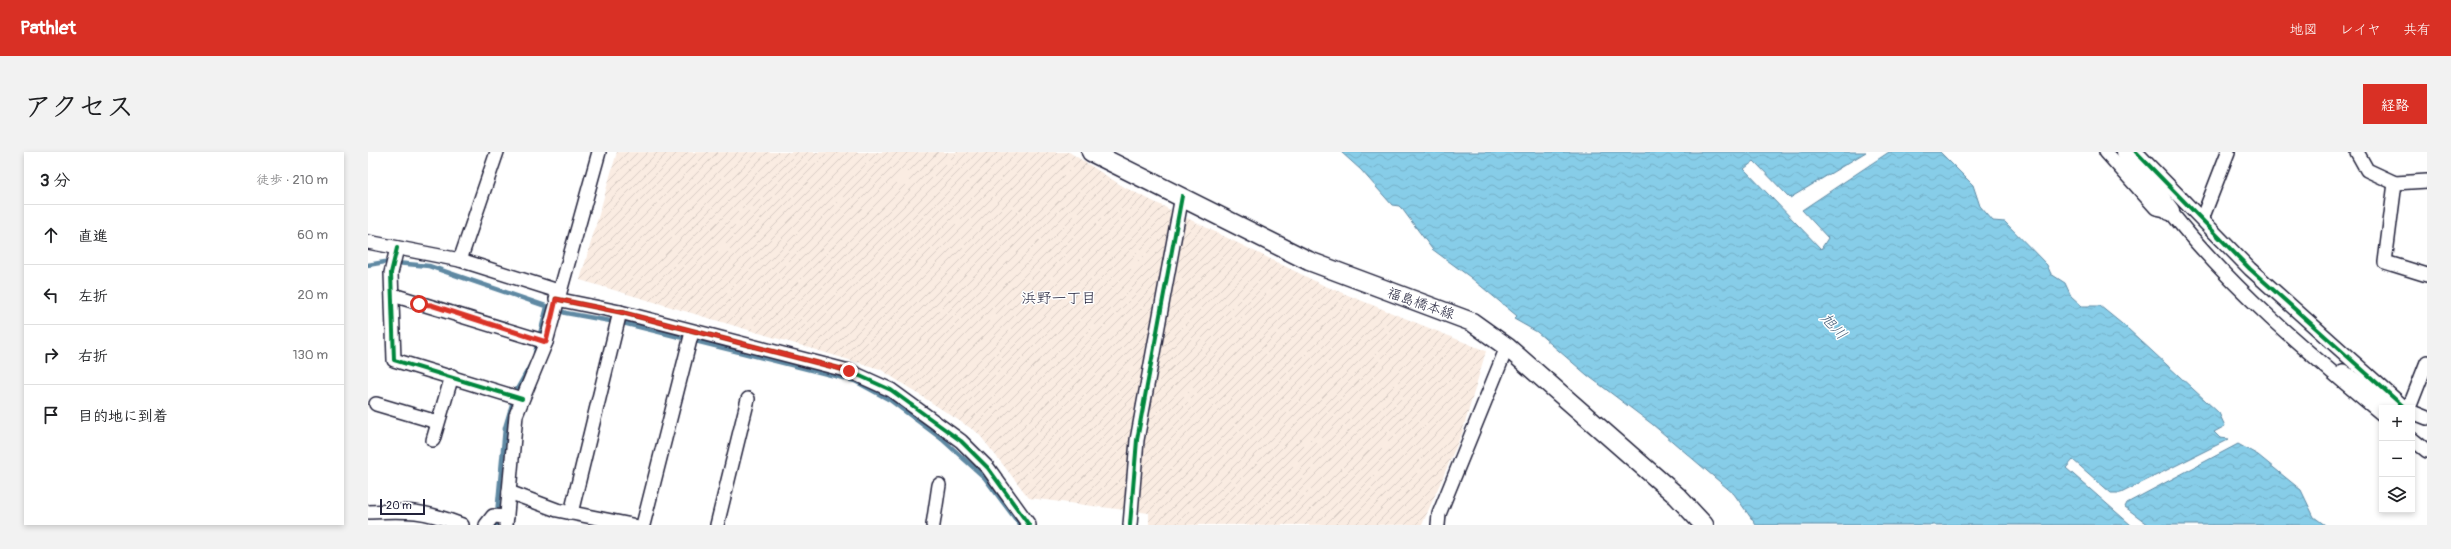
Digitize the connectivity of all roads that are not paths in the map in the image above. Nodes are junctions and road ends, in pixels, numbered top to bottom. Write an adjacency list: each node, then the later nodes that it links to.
1 (497, 152): 16 (street)
2 (599, 152): 19 (street)
3 (1091, 152): 11 (main road, 福島橋本線)
4 (2106, 152): 12 (street)
5 (2126, 152): 12 (main road)
6 (2136, 152): 13 (street)
7 (2228, 152): 13 (street)
8 (2357, 152): 10 (street)
9 (2427, 181): 10 (street)
10 (2394, 183): 17 (street)
11 (1182, 196): 23 (main road, 福島橋本線); 52 (street)
12 (2170, 211): 24 (street)
13 (2202, 219): 31 (street)
14 (368, 242): 15 (street)
15 (395, 257): 16 (street); 18 (street)
16 (460, 260): 19 (street)
17 (2427, 274)
18 (393, 295): 22 (street); 26 (street)
19 (556, 301): 20 (street); 22 (street)
20 (619, 314): 21 (street); 43 (street)
21 (691, 337): 48 (street); 51 (street)
22 (541, 341): 27 (street)
23 (1507, 347): 45 (main road, 福島橋本線); 53 (street)
24 (2308, 352): 30 (street); 33 (street)
25 (2427, 362): 32 (street)
26 (452, 376): 27 (street); 36 (street)
27 (516, 397): 41 (street)
28 (748, 399): 49 (street)
29 (376, 404): 36 (street)
30 (2389, 405)
31 (2402, 405)
32 (2410, 405)
33 (2379, 411)
34 (2415, 413): 35 (street)
35 (2427, 418)
36 (437, 422): 37 (street)
37 (433, 440)
38 (2414, 441): 39 (street)
39 (2427, 451)
40 (939, 485): 50 (street)
41 (509, 492): 43 (street); 44 (street)
42 (368, 512): 46 (street)
43 (570, 513): 47 (street)
44 (498, 520)
45 (1697, 521)
46 (462, 525)
47 (632, 525)
48 (643, 525)
49 (717, 525)
50 (933, 525)
51 (1029, 525)
52 (1130, 525)
53 (1438, 525)

